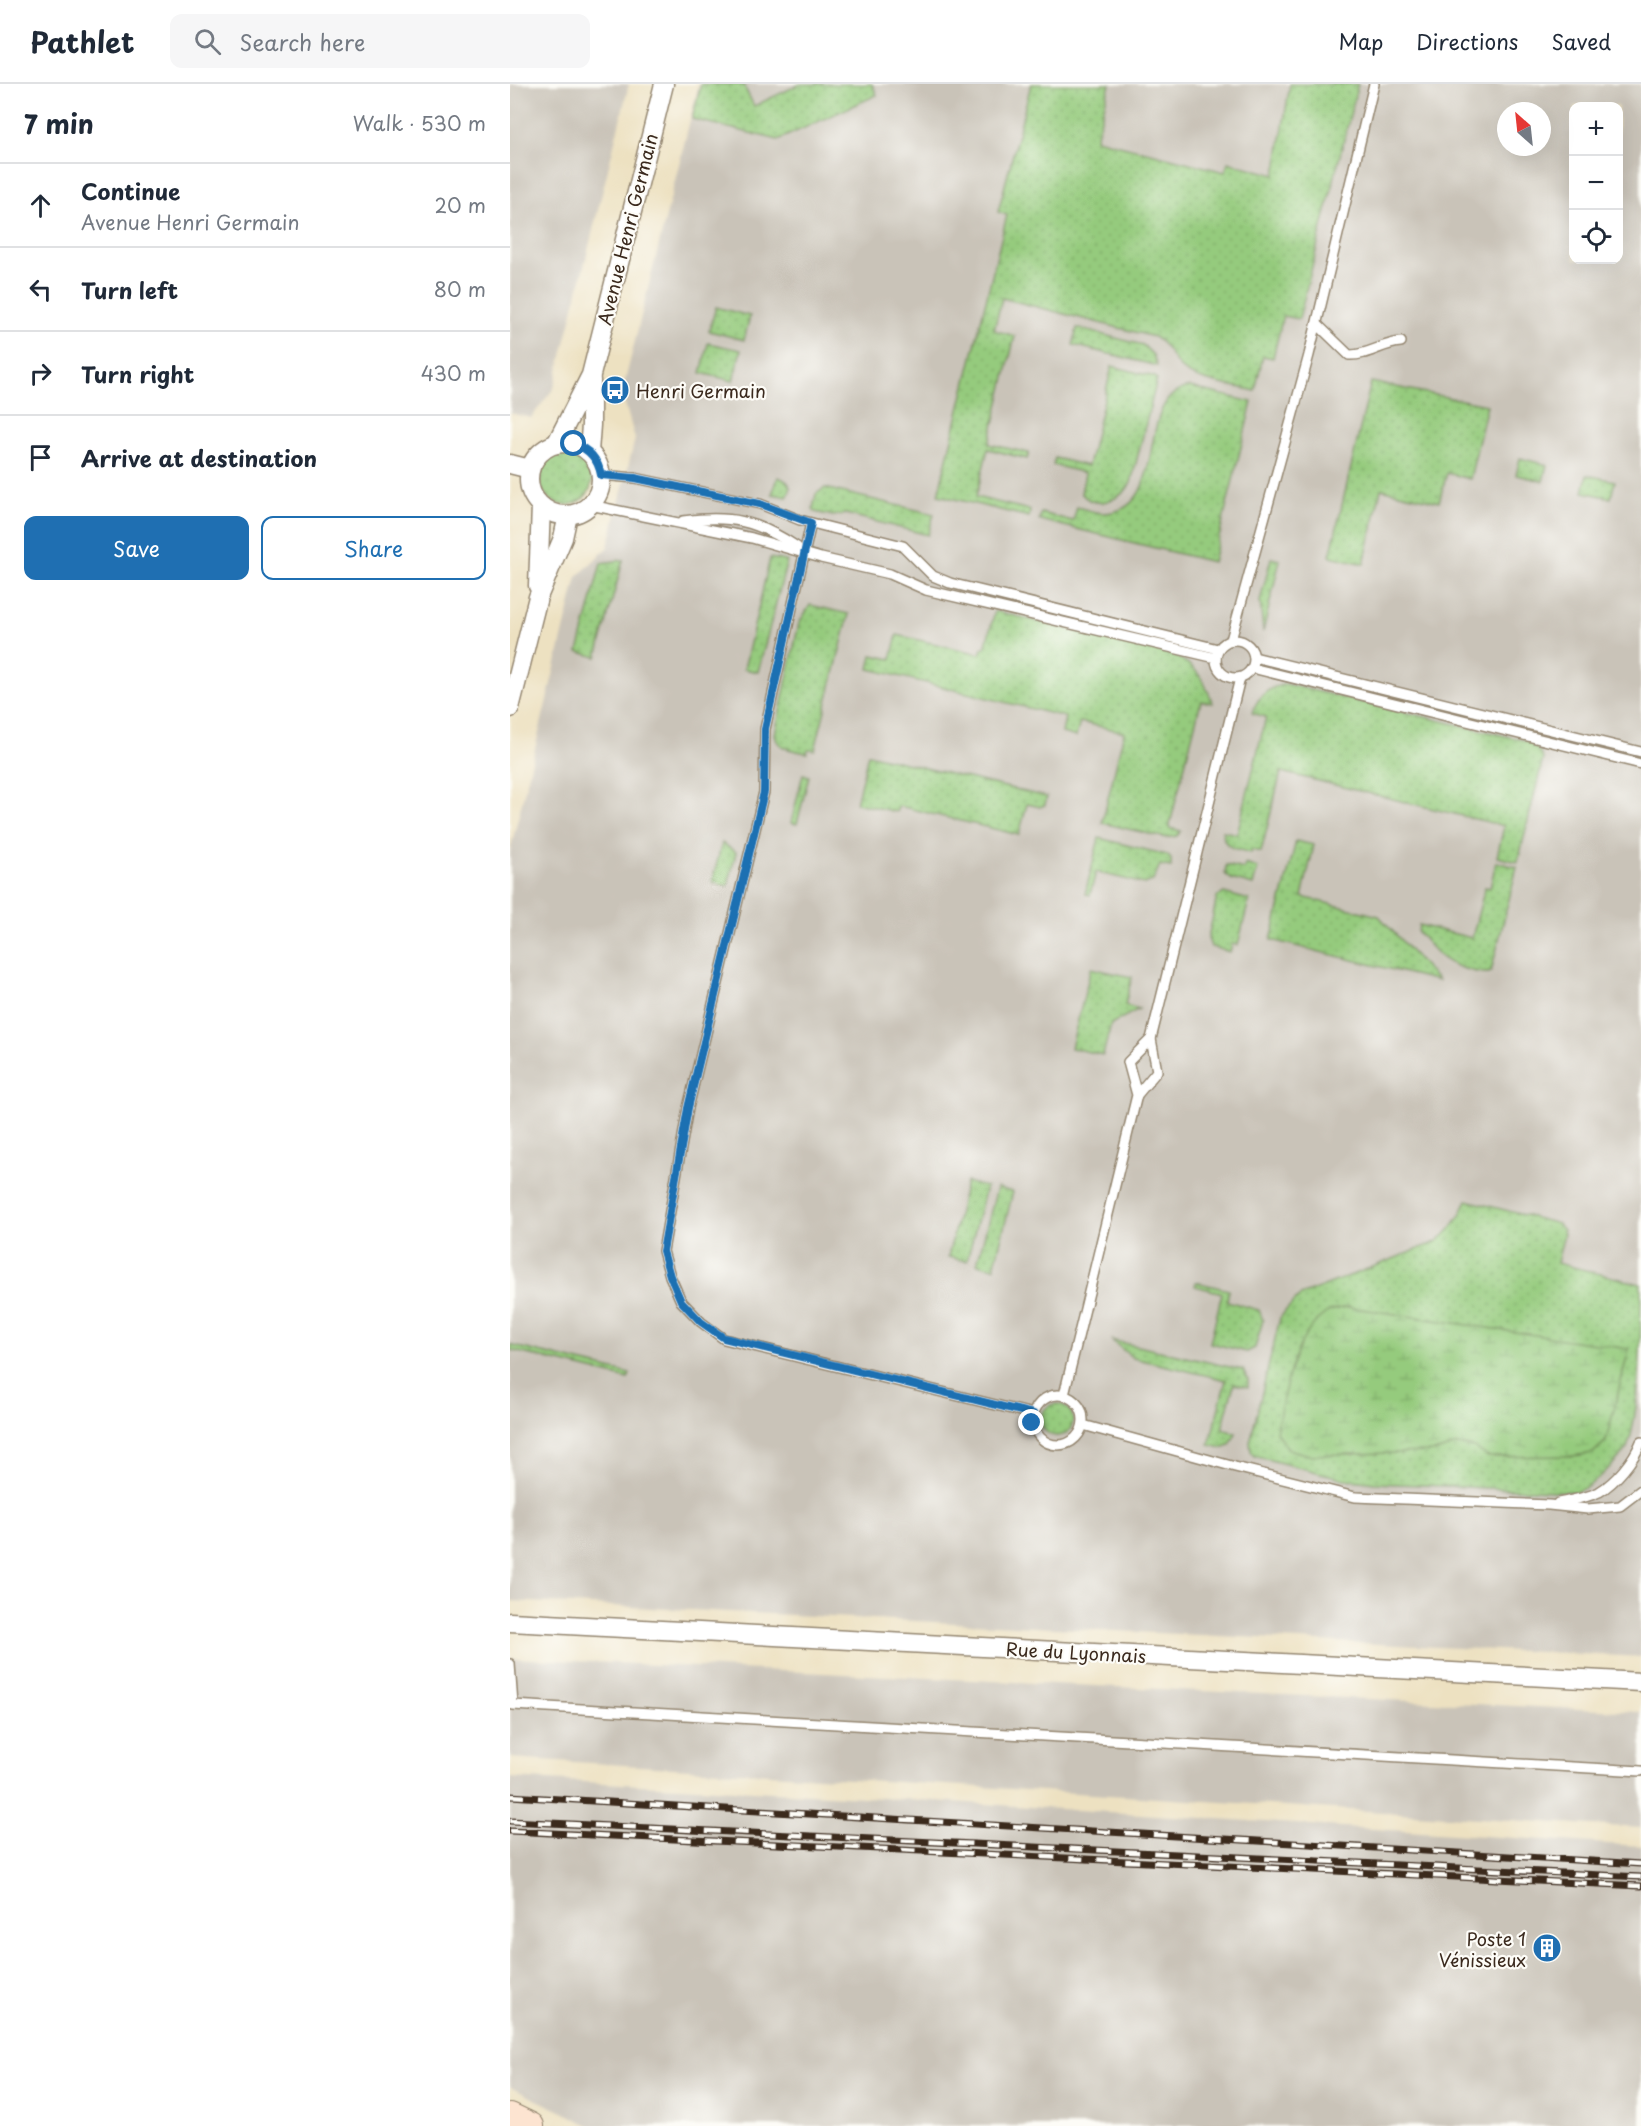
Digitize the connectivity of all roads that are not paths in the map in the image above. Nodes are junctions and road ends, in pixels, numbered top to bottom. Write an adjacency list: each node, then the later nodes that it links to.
1 (664, 84): 5 (street, Avenue Henri Germain)
2 (1374, 84): 3 (lane)
3 (1317, 324): 4 (lane); 18 (lane)
4 (1401, 342)
5 (591, 375): 6 (street, Avenue Henri Germain); 7 (street, Avenue Henri Germain)
6 (556, 444): 7 (street); 9 (street, Avenue Henri Germain)
7 (589, 452): 10 (street)
8 (510, 464): 9 (street)
9 (530, 470): 12 (street)
10 (601, 475): 11 (street); 15 (lane)
11 (590, 505): 13 (street); 14 (lane)
12 (541, 506): 13 (street); 17 (street)
13 (568, 515): 17 (street)
14 (676, 522): 16 (lane); 16 (lane)
15 (811, 523): 16 (lane); 19 (lane)
16 (804, 552): 19 (lane); 29 (lane)
17 (538, 597): 23 (street)
18 (1231, 640): 19 (lane); 20 (lane)
19 (1217, 653): 22 (lane)
20 (1254, 657): 21 (lane); 24 (lane)
21 (1252, 668): 22 (lane); 25 (lane)
22 (1240, 678): 26 (lane)
23 (510, 708)
24 (1641, 752)
25 (1641, 764)
26 (1151, 1039): 27 (lane); 27 (lane)
27 (1137, 1095): 28 (lane)
28 (1064, 1395): 29 (lane); 30 (lane)
29 (1033, 1414): 30 (lane)
30 (1083, 1425): 33 (lane)
31 (1641, 1442): 33 (lane)
32 (1641, 1490): 33 (lane)
33 (1549, 1505)
34 (510, 1622): 36 (street, Rue du Lyonnais)
35 (510, 1664): 37 (lane)
36 (1641, 1682)
37 (1641, 1771)
38 (510, 2116): 39 (street)
39 (531, 2126)

